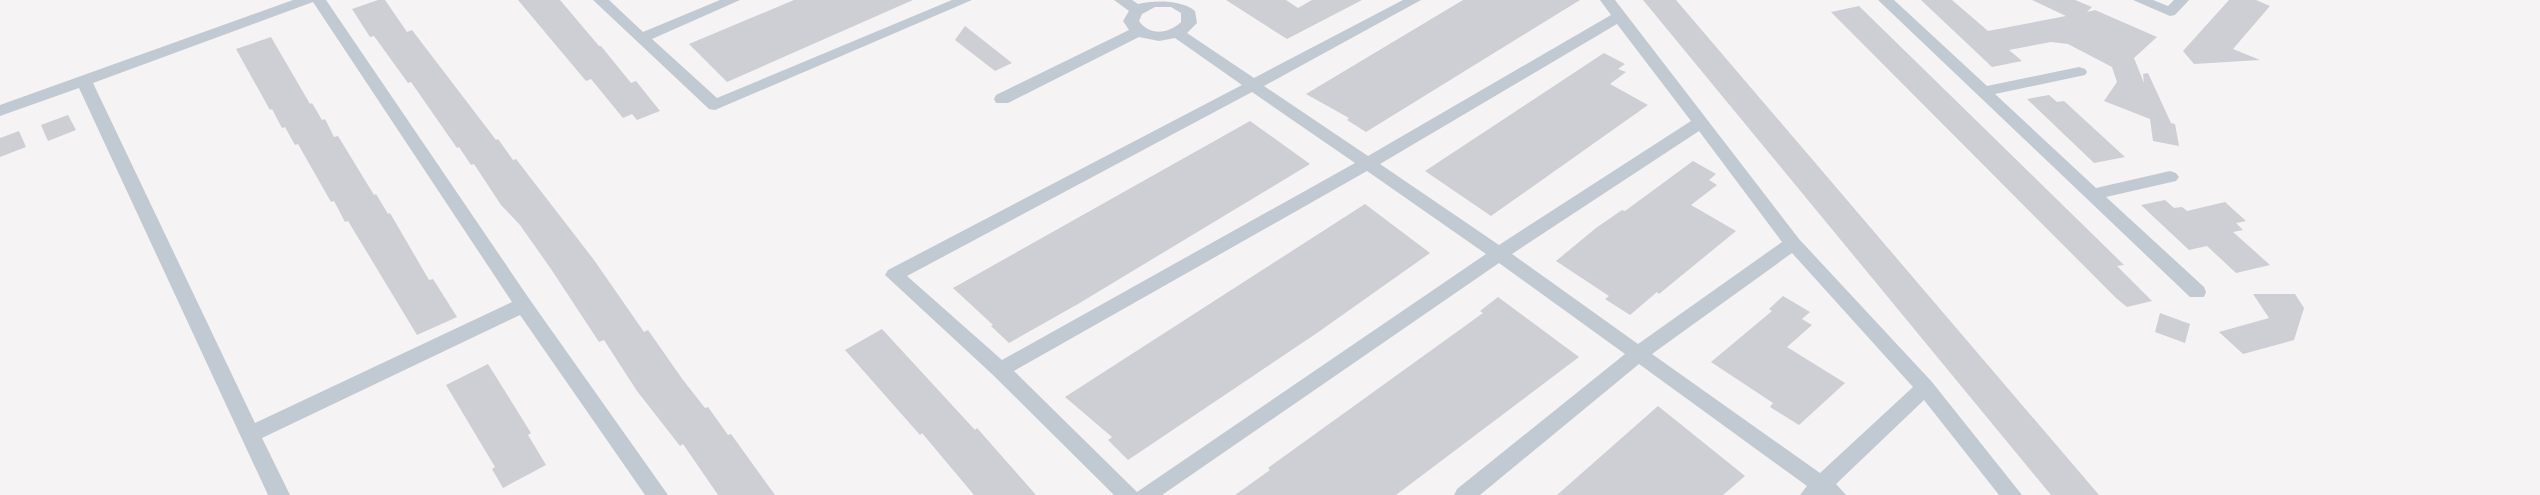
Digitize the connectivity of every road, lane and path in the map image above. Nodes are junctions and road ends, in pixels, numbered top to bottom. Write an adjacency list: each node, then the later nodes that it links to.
1 (307, 0): 19 (street)
2 (319, 0): 31 (street)
3 (600, 0): 17 (street)
4 (734, 0): 17 (street)
5 (965, 0): 17 (street)
6 (1120, 0): 13 (street)
7 (1414, 0): 20 (street)
8 (1607, 0): 14 (street)
9 (1885, 0): 21 (street)
10 (2140, 0): 11 (street)
11 (2182, 0)
12 (1189, 3): 13 (street); 16 (street)
13 (1138, 10): 15 (street)
14 (1620, 16): 24 (street); 25 (street)
15 (1139, 31): 16 (street); 22 (street)
16 (1178, 33): 20 (street)
17 (641, 38)
18 (2079, 72): 21 (street)
19 (84, 81): 23 (street); 35 (street)
20 (1252, 84): 25 (street); 33 (street)
21 (1983, 92): 27 (street)
22 (1002, 99)
23 (0, 111)
24 (1702, 122): 28 (street); 29 (street)
25 (1369, 163): 29 (street); 33 (street)
26 (2170, 177): 27 (street)
27 (2092, 194): 30 (street)
28 (1793, 243): 32 (street); 34 (street)
29 (1499, 254): 32 (street); 40 (street)
30 (2197, 292)
31 (523, 304): 35 (street); 38 (street)
32 (1637, 355): 36 (street); 41 (street)
33 (1000, 369): 39 (street)
34 (1925, 387): 36 (street); 42 (street)
35 (249, 435): 37 (street)
36 (1822, 492)
37 (279, 495)
38 (657, 495)
39 (1128, 495)
40 (1146, 495)
41 (1465, 495)
42 (2011, 495)

